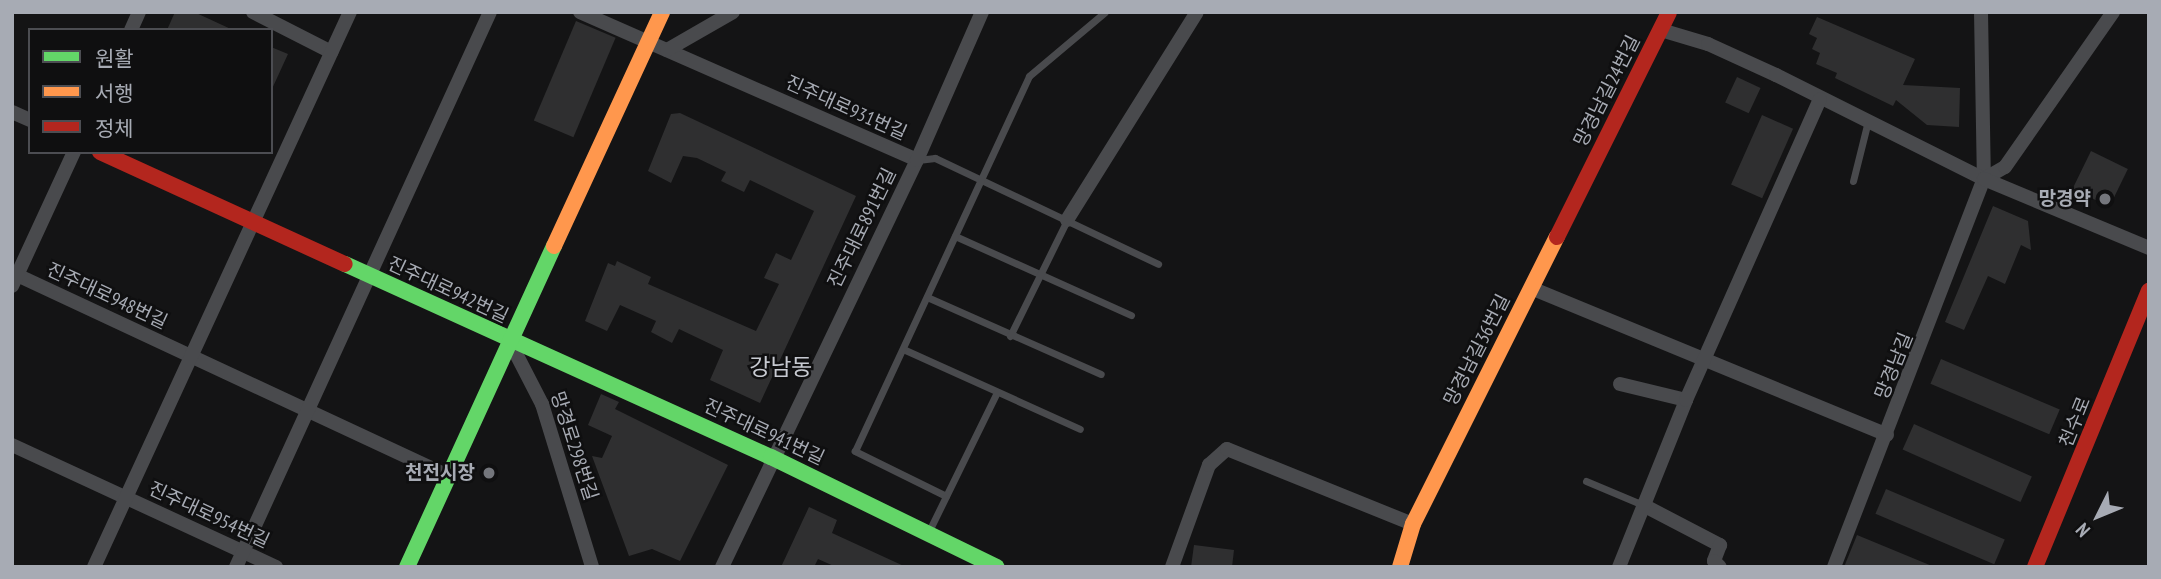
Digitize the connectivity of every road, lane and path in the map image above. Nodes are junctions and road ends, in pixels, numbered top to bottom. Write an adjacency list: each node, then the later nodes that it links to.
1 (139, 12): 14 (street)
2 (253, 12): 18 (street)
3 (350, 12): 18 (street)
4 (490, 12): 35 (street, 진주대로942번길)
5 (580, 12): 16 (street, 진주대로931번길)
6 (662, 12): 16 (street)
7 (733, 12): 17 (street)
8 (982, 12): 25 (street, 진주대로891번길)
9 (1105, 12): 27 (lane)
10 (1197, 12): 29 (street)
11 (1669, 12): 15 (street)
12 (1981, 12): 26 (street, 망경남길)
13 (2113, 12): 26 (street)
14 (132, 28)
15 (1661, 30): 19 (street, 망경남길24번길); 37 (street, 망경남길24번길)
16 (647, 44): 17 (street, 진주대로931번길); 42 (street)
17 (667, 50): 25 (street, 진주대로931번길)
18 (331, 52): 30 (street)
19 (1820, 99): 22 (street, 망경남길24번길); 45 (street)
20 (12, 112): 21 (street)
21 (28, 119)
22 (1868, 121): 26 (street, 망경남길24번길); 28 (lane)
23 (73, 154): 36 (street)
24 (104, 154): 30 (street, 진주대로942번길)
25 (917, 160): 27 (lane, 진주대로931번길); 54 (street, 진주대로891번길)
26 (1984, 179): 32 (street); 52 (street, 망경남길)
27 (982, 180): 29 (lane, 진주대로931번길); 31 (lane)
28 (1853, 181)
29 (1067, 220): 33 (lane, 진주대로931번길); 34 (lane)
30 (253, 223): 35 (street, 진주대로942번길); 44 (street)
31 (955, 236): 34 (lane); 39 (lane)
32 (2149, 248)
33 (1158, 264)
34 (1041, 274): 40 (lane); 41 (lane)
35 (369, 277): 42 (street, 진주대로942번길); 50 (street)
36 (15, 281): 44 (street, 진주대로948번길)
37 (1531, 288): 45 (street, 망경남길36번길); 60 (street, 망경남길36번길)
38 (2149, 291): 75 (street, 천수로)
39 (927, 297): 41 (lane); 43 (lane)
40 (1131, 316)
41 (1010, 337): 46 (lane)
42 (510, 342): 54 (street, 진주대로941번길); 55 (street); 67 (street, 망경로298번길)
43 (903, 349): 48 (lane); 57 (lane)
44 (191, 356): 50 (street, 진주대로948번길); 58 (street)
45 (1704, 363): 49 (street); 52 (street, 망경남길36번길)
46 (1101, 374)
47 (1620, 384): 49 (street)
48 (997, 392): 51 (lane); 57 (lane)
49 (1686, 400): 59 (street)
50 (308, 411): 55 (street, 진주대로948번길); 62 (street)
51 (1080, 429)
52 (1887, 435): 74 (street, 망경남길)
53 (12, 445): 58 (street, 진주대로954번길)
54 (771, 457): 61 (street, 진주대로941번길); 68 (street, 진주대로891번길)
55 (448, 476): 66 (street)
56 (1586, 481): 59 (lane)
57 (946, 496): 61 (lane)
58 (126, 498): 62 (street, 진주대로954번길); 63 (street, 진주대로954번길)
59 (1643, 505): 72 (street); 73 (street)
60 (1412, 524): 70 (street); 71 (street, 망경남길36번길)
61 (928, 533): 69 (street, 진주대로941번길)
62 (243, 552): 64 (street); 65 (street, 진주대로954번길)
63 (94, 566)
64 (236, 567)
65 (276, 567)
66 (407, 567)
67 (592, 567)
68 (722, 567)
69 (997, 567)
70 (1172, 567)
71 (1400, 567)
72 (1619, 567)
73 (1720, 567)
74 (1834, 567)
75 (2035, 567)

